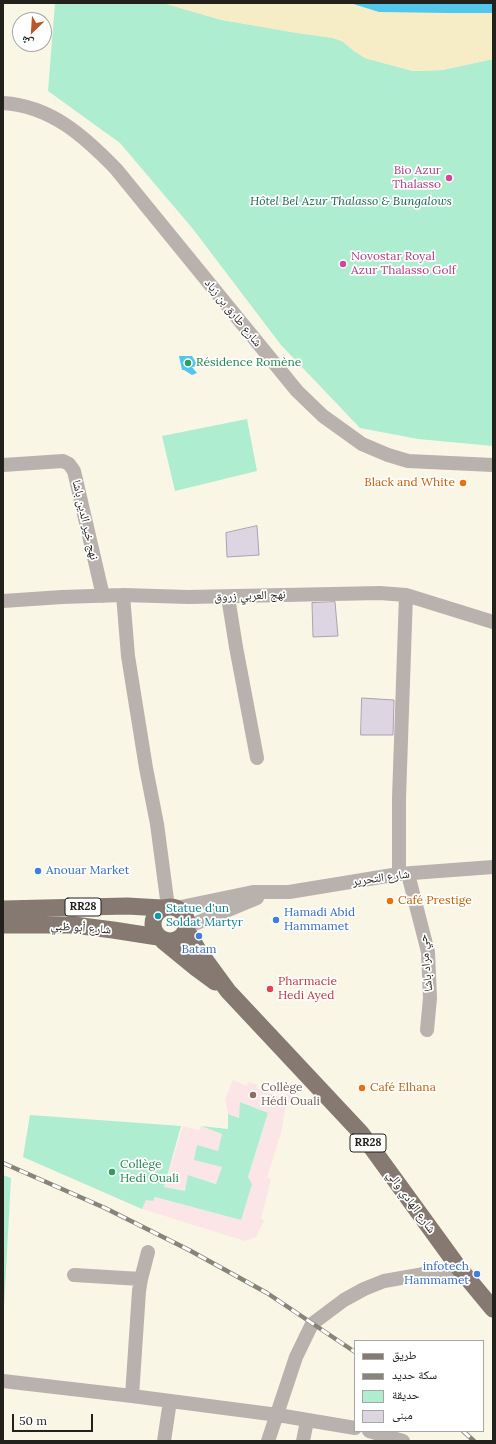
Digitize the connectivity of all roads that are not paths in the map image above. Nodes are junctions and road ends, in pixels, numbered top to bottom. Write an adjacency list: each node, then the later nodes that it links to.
1 (3, 103): 3 (street, شارع طارق بن زياد)
2 (3, 465): 6 (street, نهج خير الدين باشا)
3 (493, 465)
4 (123, 595): 6 (street, نهج العربي زروق); 7 (street, نهج العربي زروق); 14 (street)
5 (406, 595): 7 (street, نهج العربي زروق); 9 (street, نهج العربي زروق); 12 (street, حي مراد باشا)
6 (103, 596): 8 (street, نهج العربي زروق)
7 (228, 597): 10 (street)
8 (3, 601)
9 (493, 622)
10 (257, 758)
11 (493, 867): 12 (street, شارع التحرير)
12 (403, 874): 13 (street, شارع التحرير); 20 (street, حي مراد باشا)
13 (253, 896): 14 (street, شارع التحرير); 17 (street, شارع التحرير)
14 (169, 908): 15 (main road, شارع أبو ظبي / RR28); 17 (main road, RR28); 18 (main road)
15 (3, 909)
16 (3, 925): 18 (main road, شارع أبو ظبي / RR28)
17 (187, 929): 18 (main road, RR28); 19 (main road, شارع الهادي والي / RR28)
18 (161, 939): 19 (main road, شارع الهادي والي / RR28)
19 (228, 991): 22 (main road, شارع الهادي والي / RR28)
20 (427, 1030)
21 (148, 1252): 24 (street)
22 (459, 1268): 25 (main road, شارع الهادي والي / RR28); 29 (street)
23 (74, 1275): 24 (street)
24 (141, 1279): 27 (street)
25 (493, 1309)
26 (3, 1381): 27 (street)
27 (132, 1396): 28 (street)
28 (170, 1401): 29 (street); 33 (street)
29 (278, 1415): 30 (street); 34 (street)
30 (307, 1421): 31 (street); 35 (street)
31 (354, 1428)
32 (374, 1435): 36 (street)
33 (164, 1441)
34 (268, 1441)
35 (303, 1441)
36 (403, 1441)

